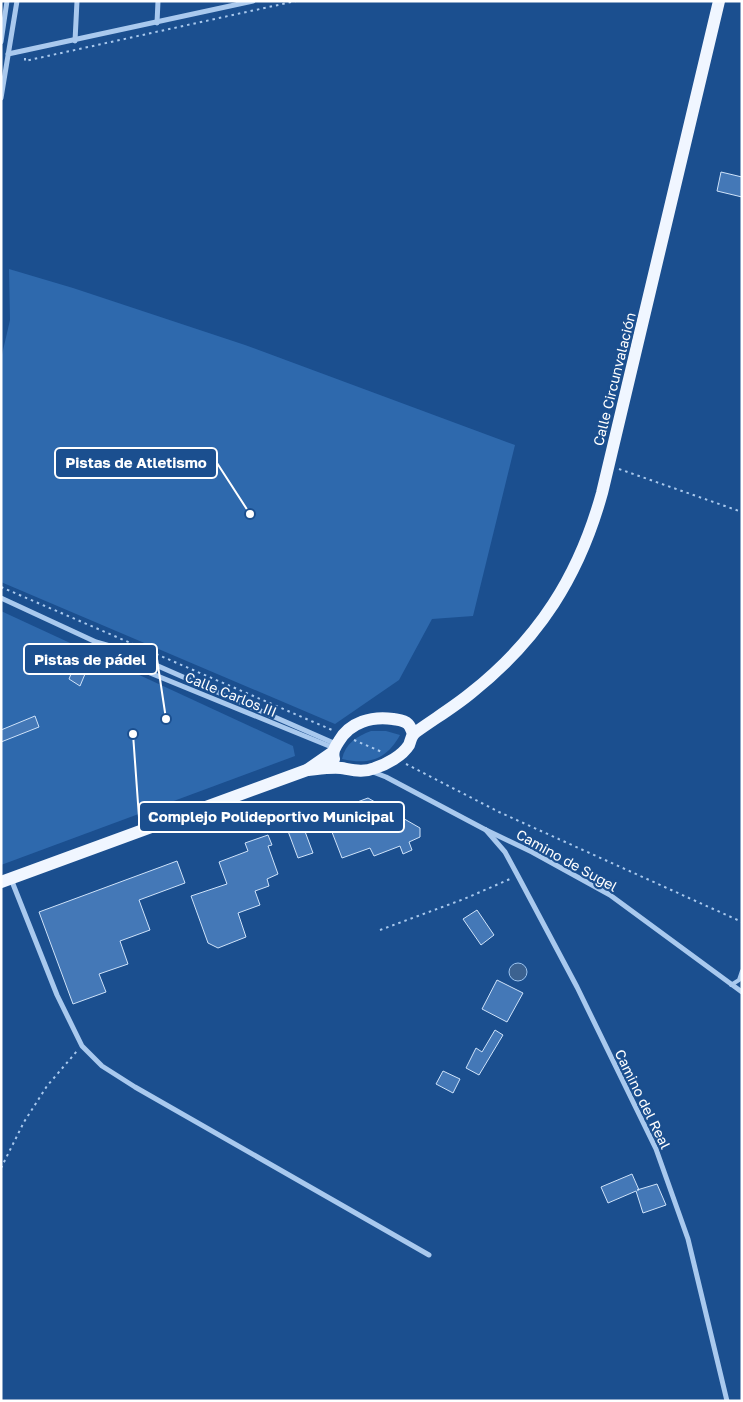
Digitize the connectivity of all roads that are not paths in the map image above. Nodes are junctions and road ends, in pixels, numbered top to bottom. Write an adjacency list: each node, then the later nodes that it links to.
1 (7, 1): 9 (street)
2 (17, 1): 10 (street)
3 (77, 1): 8 (street)
4 (158, 1): 7 (street)
5 (253, 1): 7 (street)
6 (719, 1): 14 (main road, Calle Circunvalación)
7 (157, 23): 8 (street)
8 (75, 40): 10 (street)
9 (1, 42)
10 (8, 54): 11 (street)
11 (1, 98)
12 (1, 598): 13 (street, Calle Carlos III)
13 (96, 642): 15 (street, Calle Carlos III); 15 (street, Calle Carlos III)
14 (410, 729): 15 (main road); 18 (main road)
15 (337, 745): 16 (main road); 17 (main road)
16 (341, 768): 17 (main road); 18 (main road)
17 (307, 770): 20 (main road)
18 (368, 770): 19 (street, Camino de Sugel)
19 (486, 830): 22 (street, Camino de Sugel); 25 (street, Camino del Real)
20 (6, 880): 24 (street)
21 (742, 971): 22 (lane)
22 (731, 984): 23 (street, Camino de Sugel)
23 (742, 992)
24 (429, 1255)
25 (726, 1401)

